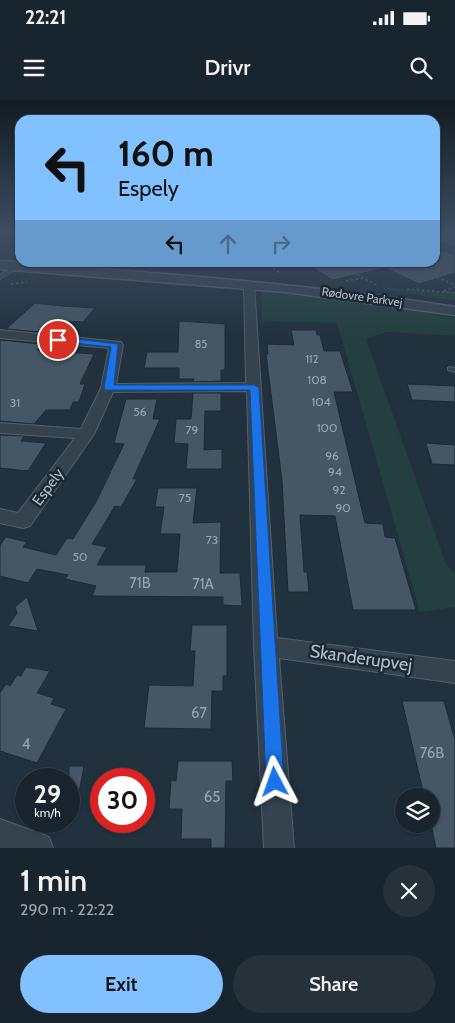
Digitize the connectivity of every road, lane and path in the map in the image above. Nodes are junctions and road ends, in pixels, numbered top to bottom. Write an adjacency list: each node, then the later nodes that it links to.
1 (15, 267): 5 (lane)
2 (30, 267): 8 (street, Rødovre Parkvej)
3 (344, 267): 6 (path)
4 (415, 267): 12 (path)
5 (0, 277)
6 (363, 278): 7 (path); 11 (path)
7 (338, 283)
8 (249, 284): 16 (street, Rødovre Parkvej); 19 (street)
9 (346, 284): 10 (path)
10 (354, 284)
11 (370, 286)
12 (455, 286): 14 (path)
13 (405, 288): 14 (path)
14 (442, 292): 15 (path)
15 (455, 293)
16 (455, 311)
17 (0, 334): 18 (street, Espely)
18 (108, 388): 19 (street); 21 (street, Espely)
19 (254, 388): 23 (street)
20 (0, 428): 21 (street)
21 (86, 434): 22 (street, Espely)
22 (0, 516)
23 (266, 647): 24 (street, Skanderupvej); 27 (street)
24 (455, 672)
25 (0, 834): 26 (street)
26 (38, 848)
27 (279, 848)

